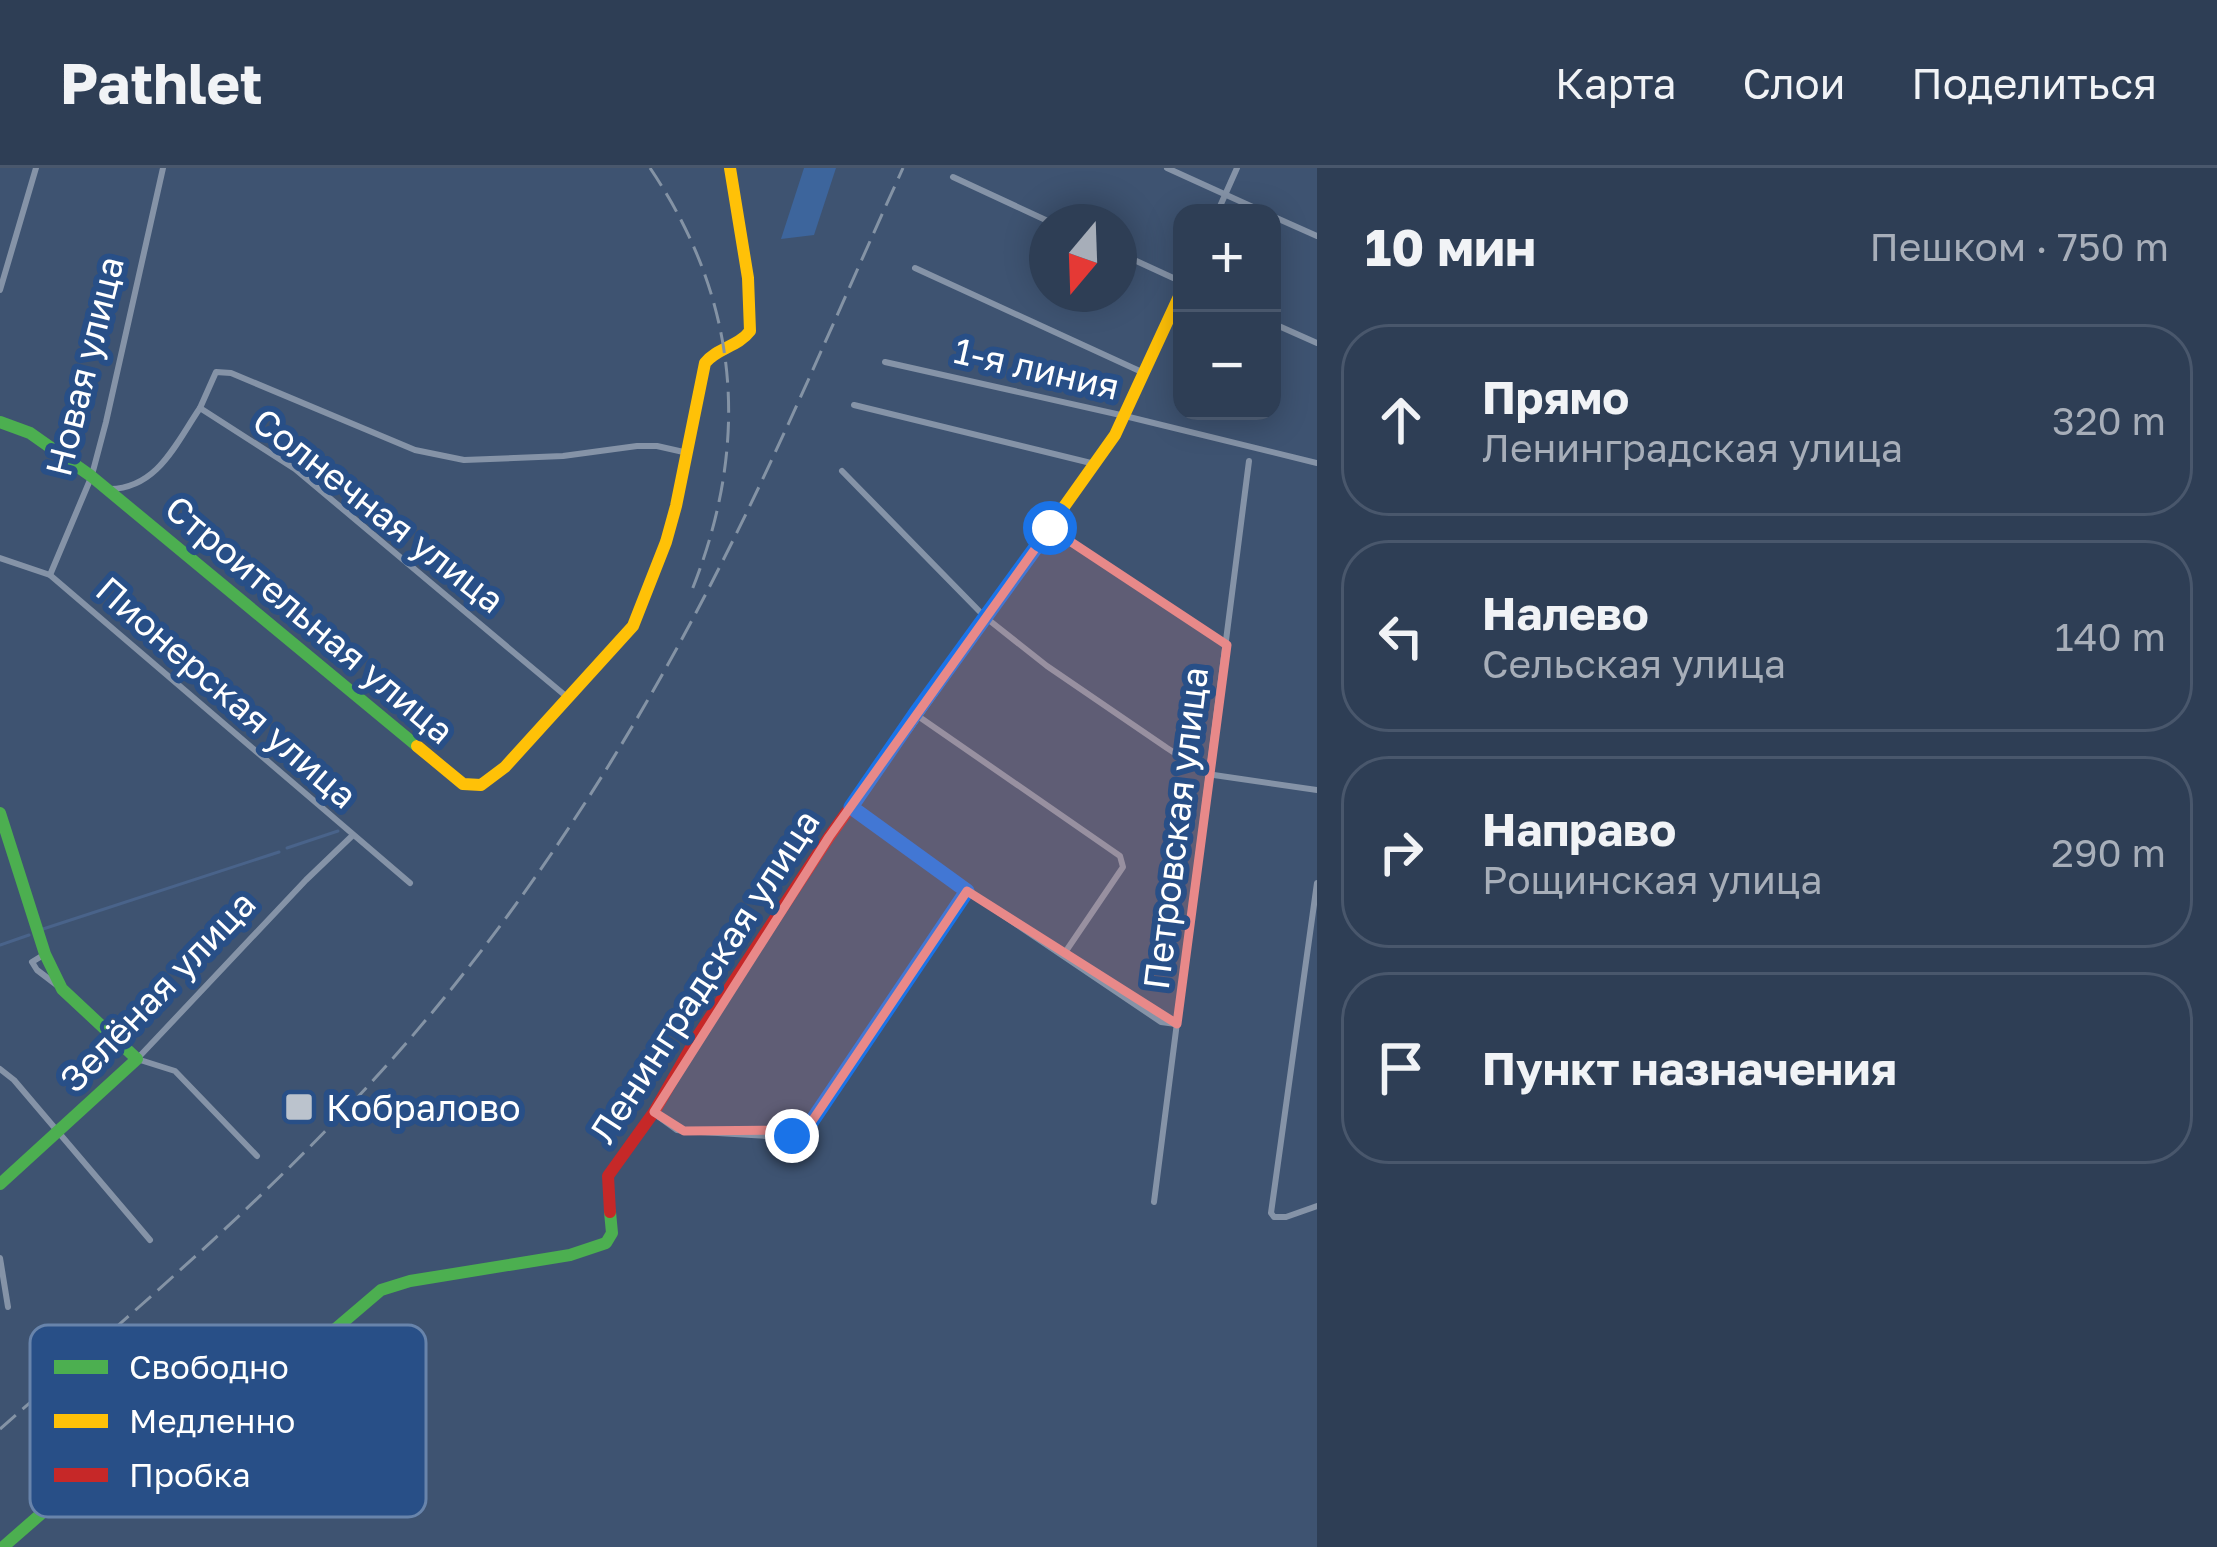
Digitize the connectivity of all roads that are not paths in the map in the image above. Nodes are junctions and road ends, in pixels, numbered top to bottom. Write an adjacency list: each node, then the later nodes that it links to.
1 (36, 168): 16 (street)
2 (163, 168): 31 (street, Новая улица)
3 (730, 168): 26 (street)
4 (1167, 168): 7 (street)
5 (1238, 168): 7 (street)
6 (953, 177): 10 (street)
7 (1226, 194): 8 (street); 9 (street)
8 (1221, 204)
9 (1248, 204)
10 (1029, 212)
11 (1281, 220): 12 (street)
12 (1317, 236)
13 (1137, 263): 15 (street)
14 (915, 268): 21 (street)
15 (1173, 281)
16 (0, 290)
17 (1173, 307): 21 (street, Ленинградская улица)
18 (1281, 327): 19 (street)
19 (1317, 343)
20 (885, 362): 24 (street, 1-я линия)
21 (1144, 373): 24 (street, Ленинградская улица)
22 (854, 404): 29 (street)
23 (200, 408): 26 (street); 32 (street, Солнечная улица); 38 (street, Солнечная улица)
24 (1125, 416): 28 (street, 1-я линия); 29 (street, Ленинградская улица)
25 (0, 422): 31 (street, Строительная улица)
26 (688, 453): 38 (street)
27 (1249, 461): 37 (street, Петровская улица)
28 (1317, 463)
29 (1095, 464): 33 (street, Ленинградская улица)
30 (842, 471): 36 (street)
31 (91, 476): 32 (street, Строительная улица); 35 (street, Новая улица)
32 (106, 489): 38 (street, Строительная улица)
33 (1050, 528): 36 (street, Ленинградская улица); 37 (street)
34 (0, 558): 35 (street, Пионерская улица)
35 (50, 575): 44 (street, Пионерская улица)
36 (985, 616): 39 (street, Ленинградская улица); 40 (street)
37 (1227, 645): 40 (street, Петровская улица)
38 (567, 697)
39 (915, 714): 42 (street, Ленинградская улица); 48 (street)
40 (1208, 774): 41 (street); 49 (street, Петровская улица)
41 (1317, 790)
42 (851, 807): 47 (street); 52 (street, Ленинградская улица)
43 (0, 813): 50 (street)
44 (353, 835): 45 (street, Пионерская улица); 50 (street, Зелёная улица)
45 (410, 883)
46 (1317, 883): 57 (street)
47 (967, 891): 48 (street); 52 (street)
48 (1064, 954): 49 (street)
49 (1177, 1024): 56 (street, Петровская улица)
50 (137, 1059): 53 (street, Зелёная улица); 54 (street)
51 (0, 1069): 53 (street)
52 (654, 1112): 61 (street, Ленинградская улица)
53 (58, 1132): 55 (street, Зелёная улица); 58 (street)
54 (257, 1156)
55 (0, 1184)
56 (1154, 1202)
57 (1317, 1206)
58 (150, 1240)
59 (0, 1258): 60 (street)
60 (8, 1307)
61 (340, 1325)
62 (37, 1517): 63 (street, Ленинградская улица)
63 (3, 1547)

